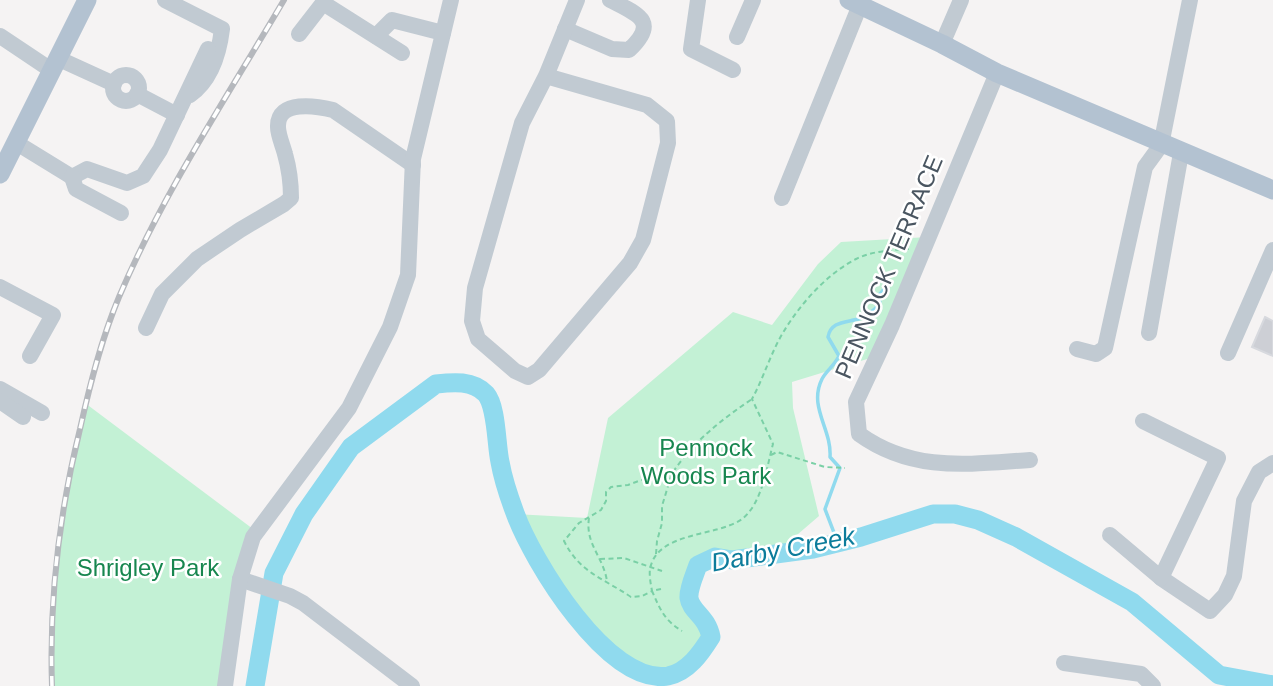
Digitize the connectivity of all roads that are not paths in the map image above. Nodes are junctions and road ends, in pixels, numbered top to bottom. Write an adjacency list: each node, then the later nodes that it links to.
1 (86, 0): 20 (main road)
2 (165, 0): 24 (street)
3 (451, 0): 12 (street)
4 (577, 0): 11 (street)
5 (610, 0): 11 (street)
6 (698, 0): 21 (street)
7 (753, 0): 16 (street)
8 (961, 0): 17 (street)
9 (1191, 0): 26 (street)
10 (853, 1): 17 (main road); 32 (street)
11 (565, 29): 23 (street)
12 (443, 33): 15 (street); 28 (street)
13 (299, 34): 15 (street)
14 (0, 36): 20 (street)
15 (376, 36): 19 (street)
16 (737, 37)
17 (942, 44): 22 (main road)
18 (208, 49): 24 (street)
19 (402, 53)
20 (54, 64): 24 (street); 25 (main road)
21 (733, 70)
22 (997, 73): 26 (main road); 46 (street, PENNOCK TERRACE)
23 (546, 76): 23 (street)
24 (180, 107): 30 (street)
25 (15, 142): 29 (main road); 30 (street)
26 (1161, 145): 27 (main road); 38 (street)
27 (1181, 153): 31 (main road); 37 (street)
28 (413, 165): 36 (street); 50 (street)
29 (0, 174)
30 (72, 177): 33 (street)
31 (1273, 190)
32 (782, 198)
33 (121, 213)
34 (1273, 250): 39 (street)
35 (0, 287): 40 (street)
36 (146, 327)
37 (1149, 333)
38 (1077, 349)
39 (1228, 353)
40 (30, 356)
41 (0, 389): 43 (street)
42 (0, 401): 44 (street)
43 (42, 413)
44 (23, 417)
45 (1143, 421): 49 (street)
46 (1030, 460)
47 (1273, 463): 49 (street)
48 (1110, 535): 49 (street)
49 (1161, 578)
50 (245, 581): 52 (street); 54 (street)
51 (1064, 663): 53 (street)
52 (403, 683)
53 (1153, 685)
54 (225, 686)

